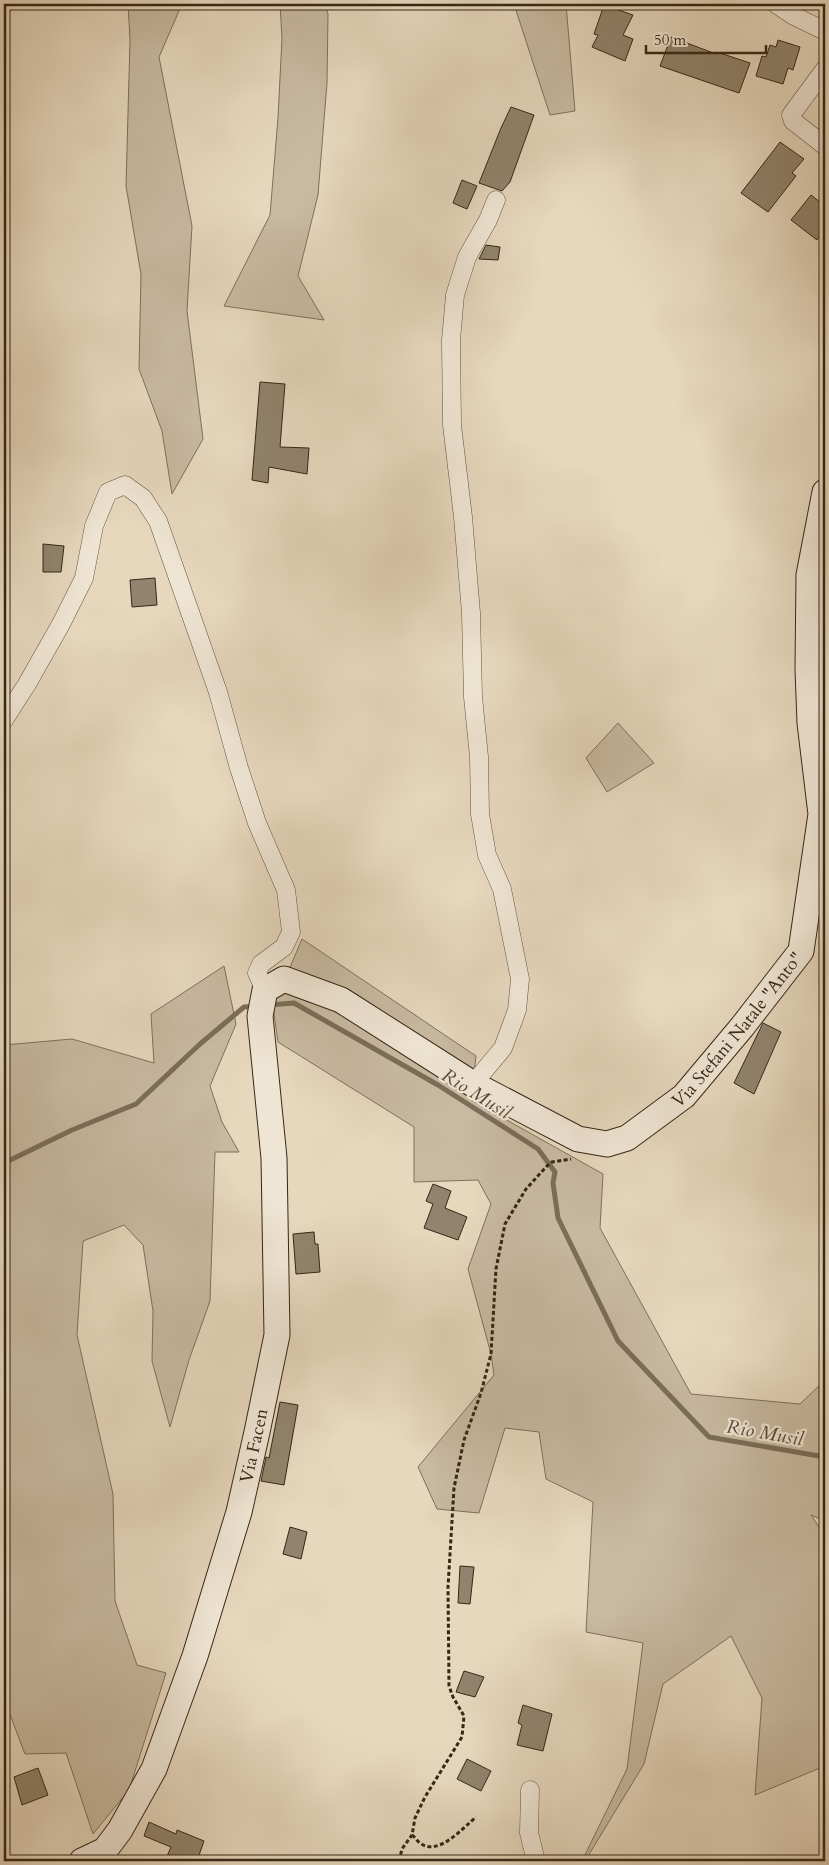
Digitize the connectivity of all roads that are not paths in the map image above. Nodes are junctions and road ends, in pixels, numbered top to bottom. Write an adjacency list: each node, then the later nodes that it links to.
1 (776, 4): 2 (street)
2 (825, 31)
3 (825, 69): 4 (street)
4 (825, 146)
5 (496, 200): 9 (street)
6 (825, 492): 9 (street, Via Stefani Natale "Anto")
7 (4, 720): 8 (street)
8 (265, 990): 9 (street, Via Stefani Natale "Anto"); 11 (street, Via Facen)
9 (473, 1084)
10 (530, 1790): 12 (street)
11 (88, 1860)
12 (536, 1861)

